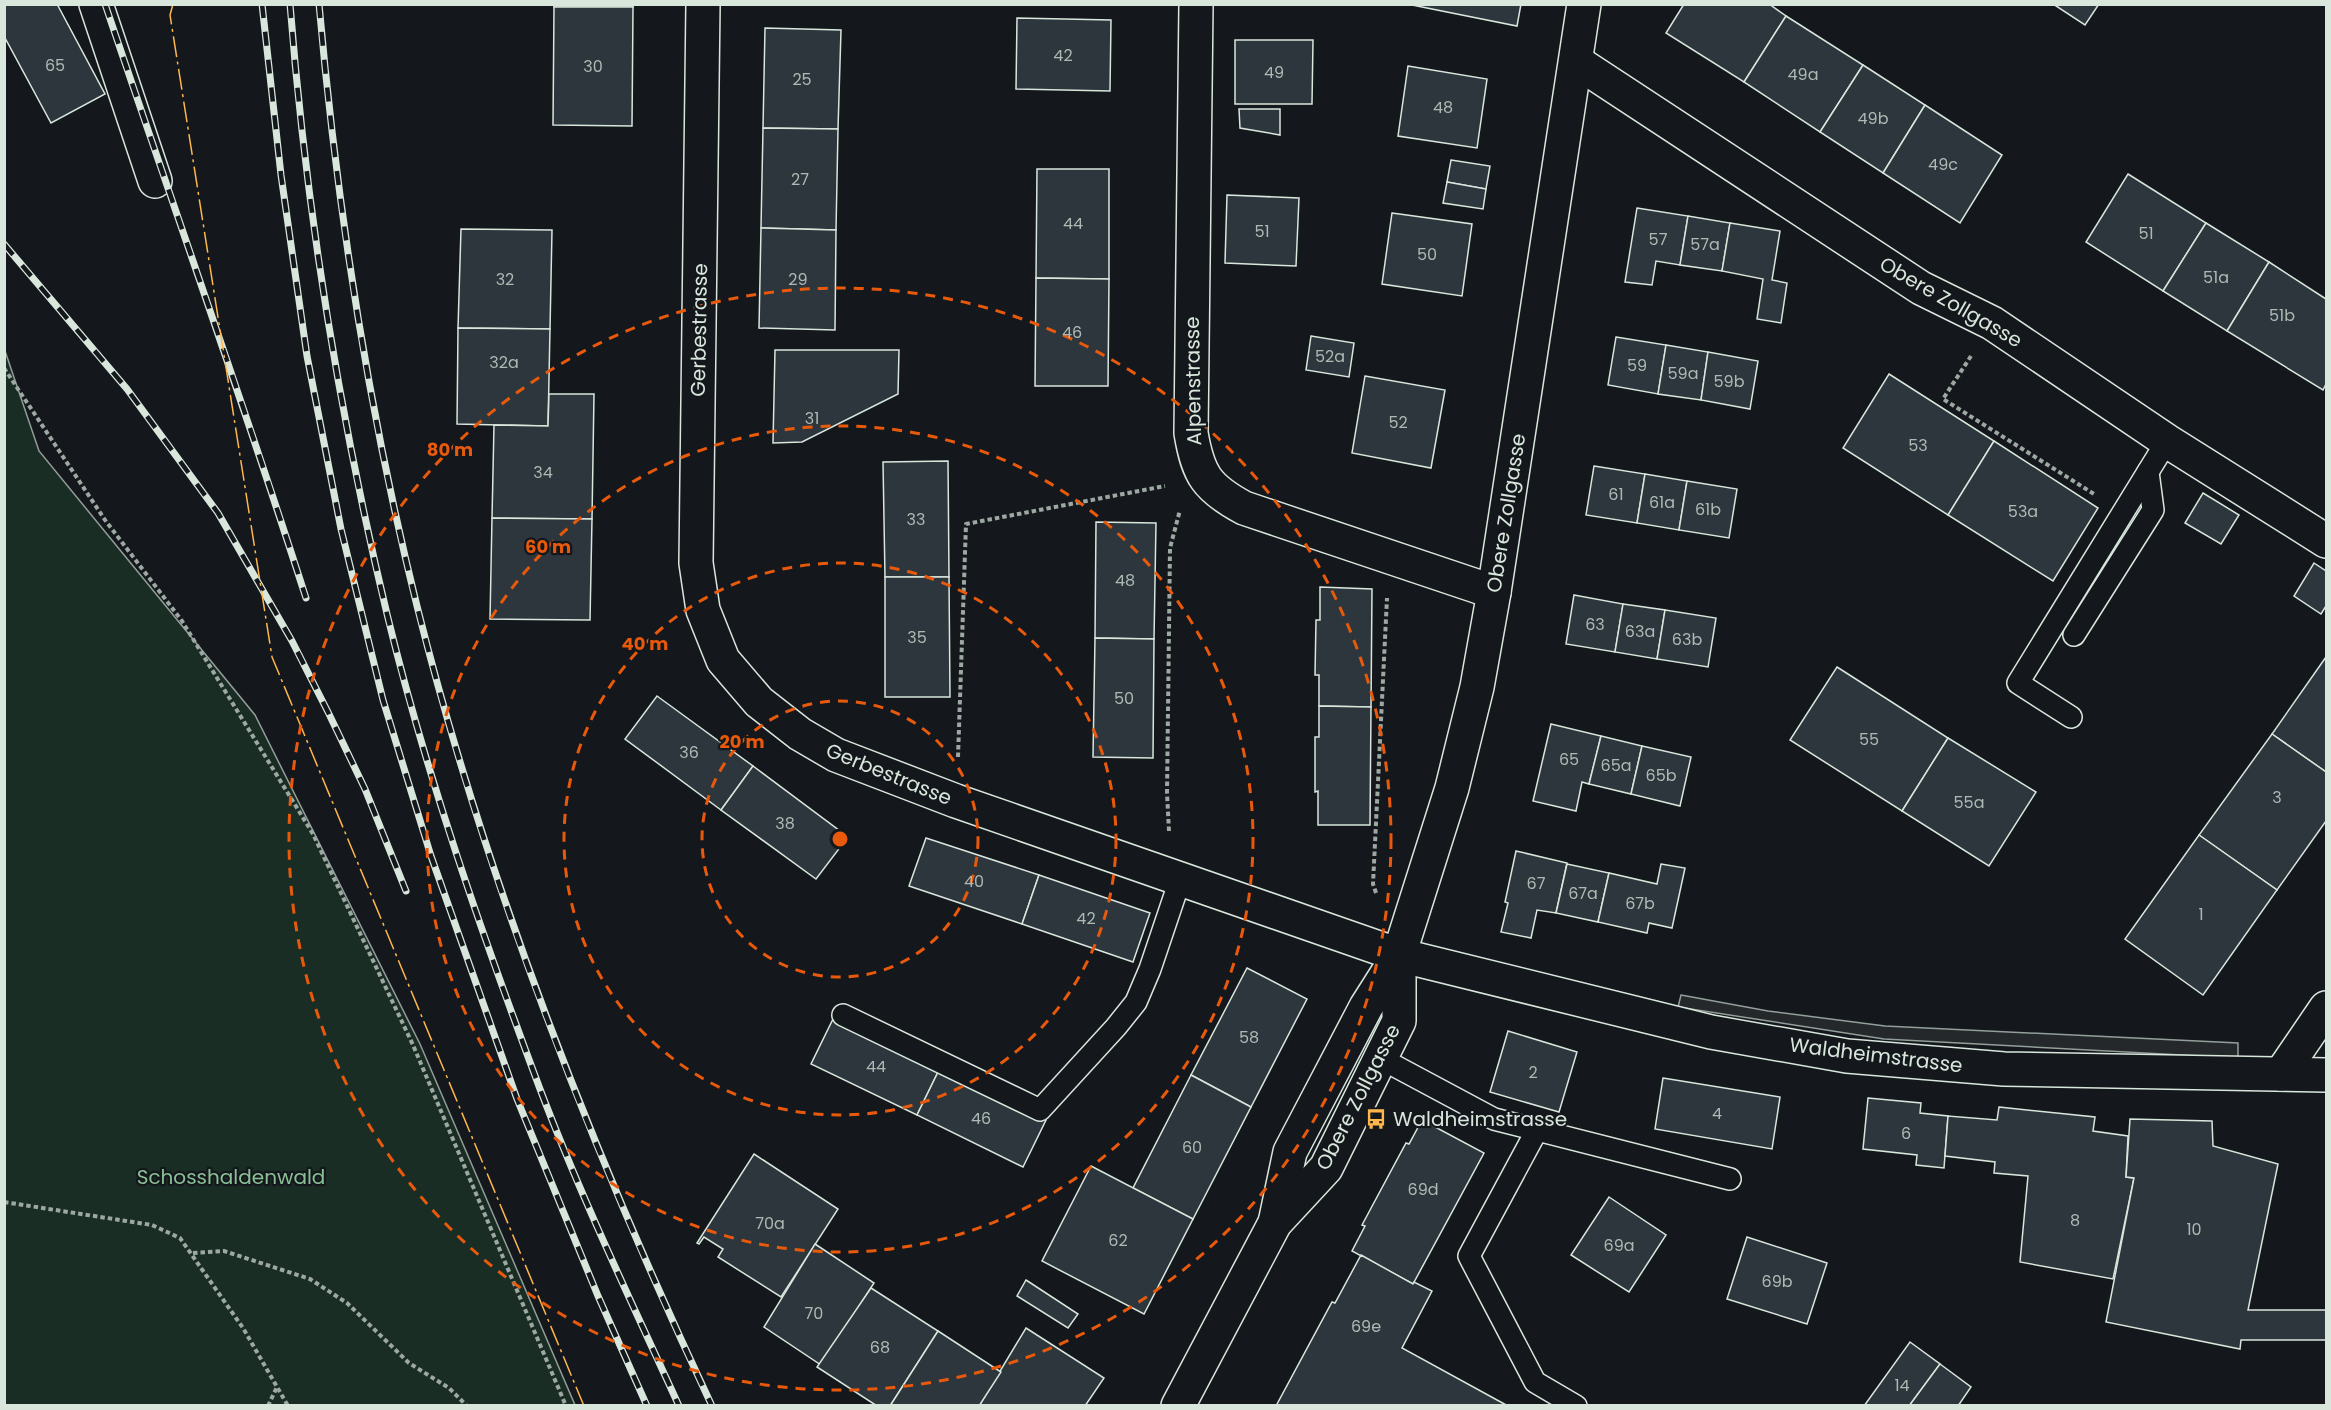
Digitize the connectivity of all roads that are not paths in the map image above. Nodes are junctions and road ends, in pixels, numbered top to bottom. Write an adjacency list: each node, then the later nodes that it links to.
1 (96, 4): 6 (street)
2 (703, 4): 13 (street, Gerbestrasse)
3 (1196, 4): 10 (street, Alpenstrasse)
4 (1584, 4): 5 (street, Obere Zollgasse)
5 (1576, 62): 7 (street, Obere Zollgasse); 10 (street, Obere Zollgasse)
6 (155, 181)
7 (2167, 441): 8 (lane); 9 (street, Obere Zollgasse)
8 (2148, 472): 11 (lane); 12 (lane)
9 (2326, 541)
10 (1494, 592): 14 (street, Obere Zollgasse)
11 (2074, 635)
12 (2071, 717)
13 (1176, 878): 14 (street, Gerbestrasse); 16 (lane)
14 (1399, 955): 17 (street, Obere Zollgasse); 18 (street, Waldheimstrasse); 22 (street, Obere Zollgasse)
15 (2326, 1008): 18 (street)
16 (843, 1014)
17 (1380, 1058): 20 (lane); 22 (street, Obere Zollgasse)
18 (2282, 1074): 19 (street, Waldheimstrasse)
19 (2326, 1075)
20 (1537, 1130): 21 (lane); 24 (lane)
21 (1730, 1179)
22 (1275, 1223): 23 (street, Obere Zollgasse)
23 (1178, 1406)
24 (1576, 1406)

